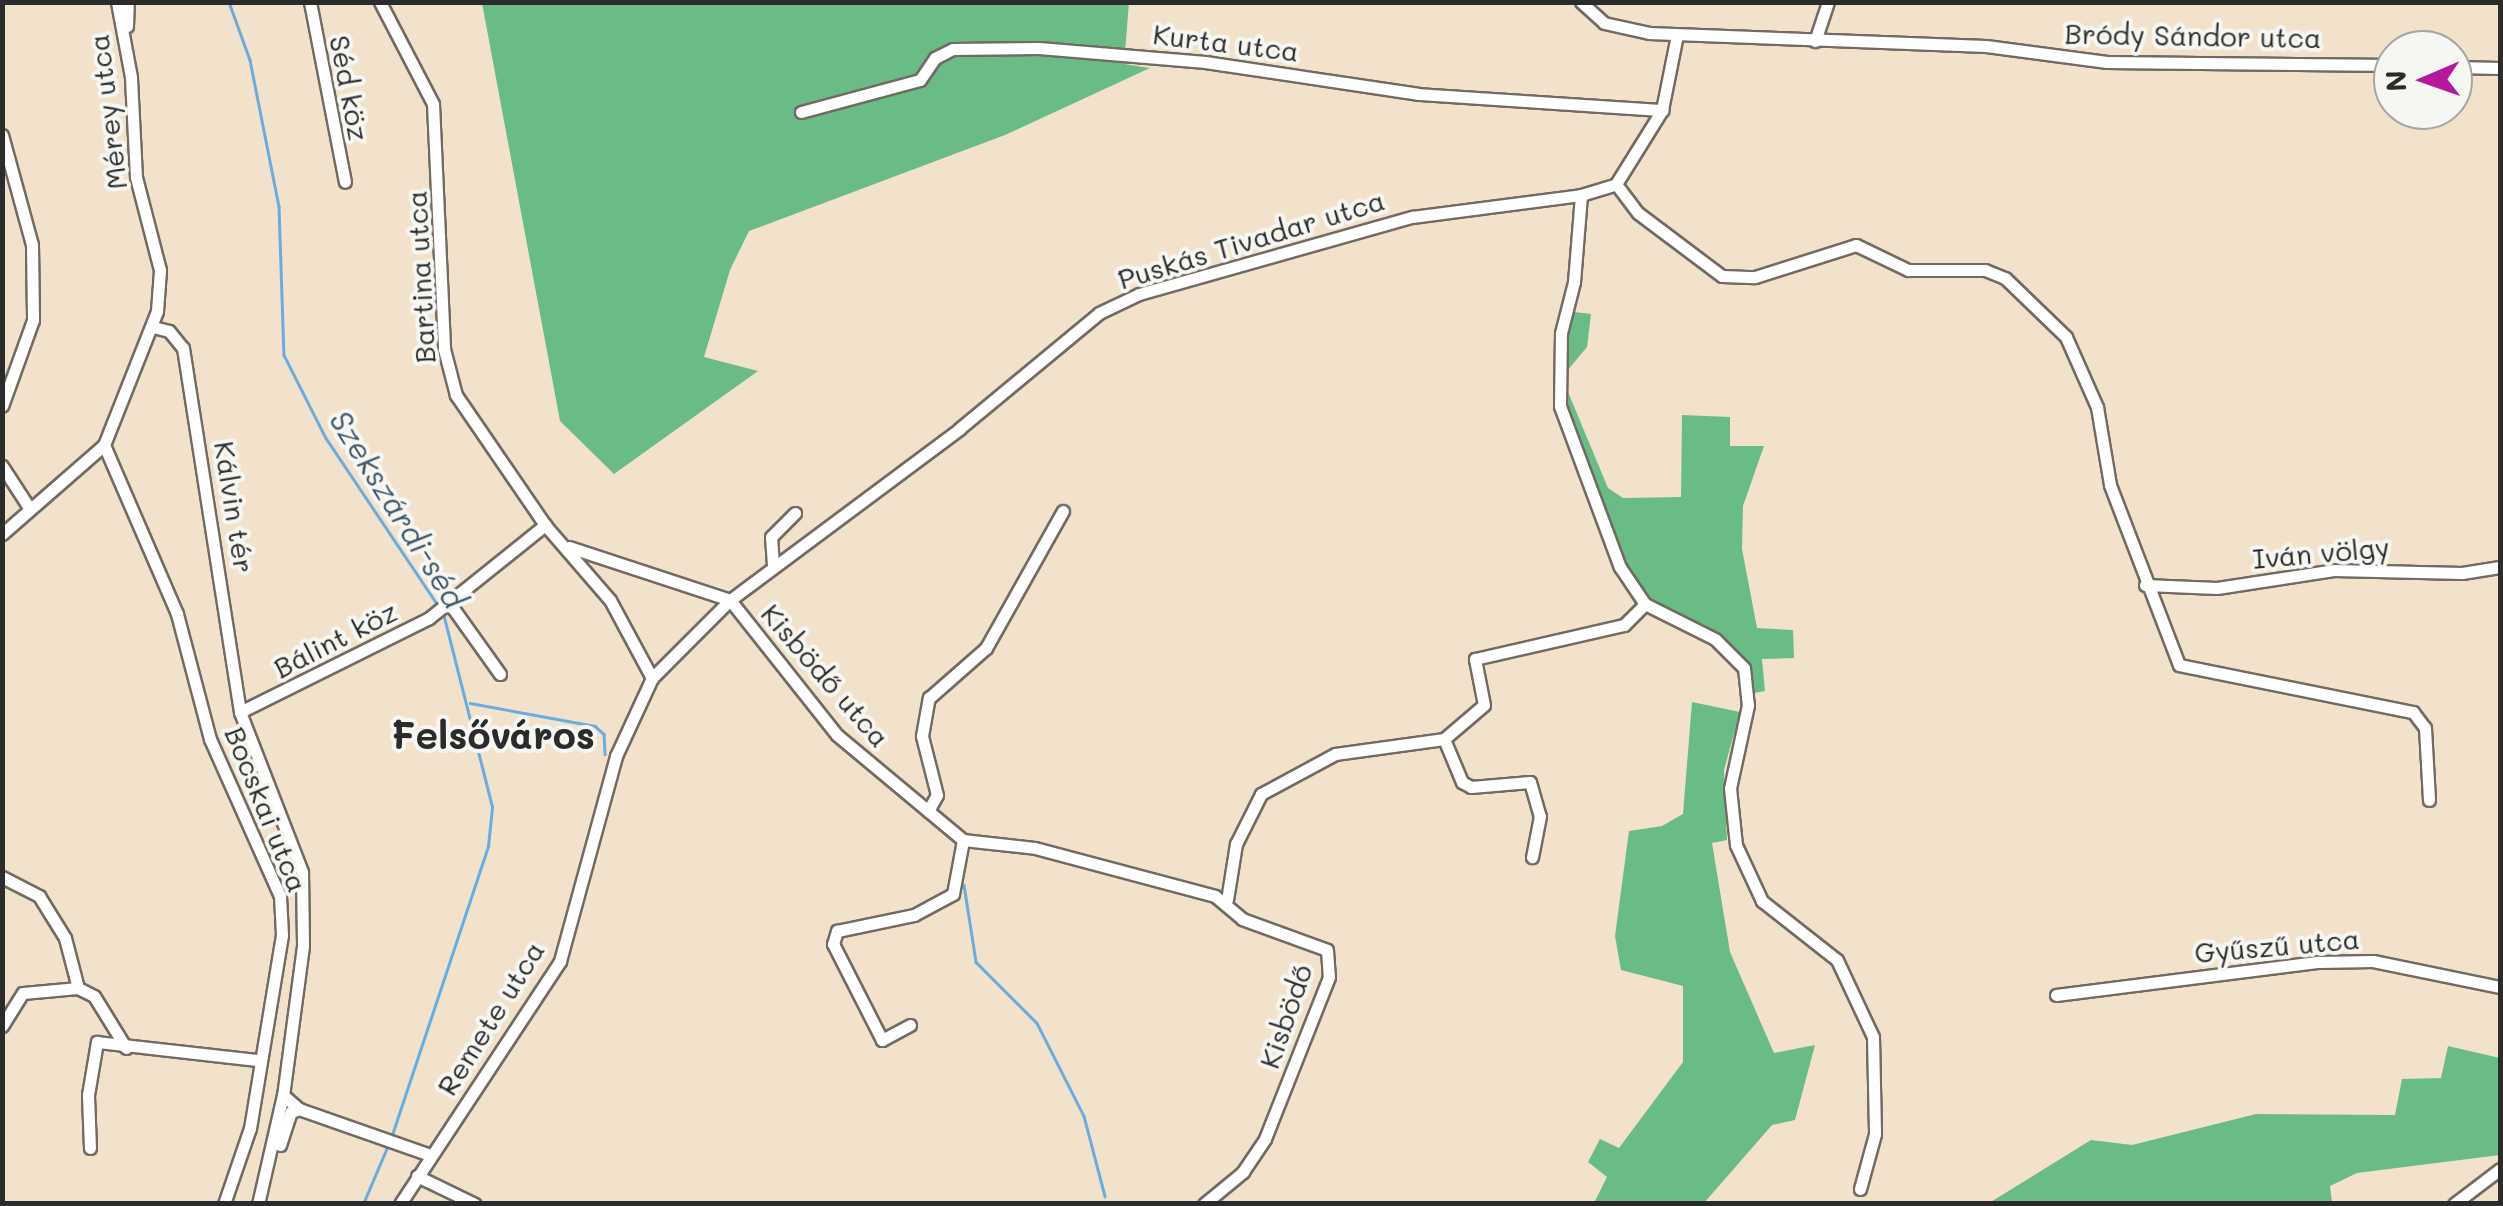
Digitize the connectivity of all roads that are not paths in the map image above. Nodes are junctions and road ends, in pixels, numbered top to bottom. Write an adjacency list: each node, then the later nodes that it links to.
1 (117, 2): 7 (street, Mérey utca)
2 (128, 2): 7 (street)
3 (310, 2): 16 (street, Séd köz)
4 (380, 2): 26 (street, Bartina utca)
5 (1582, 2): 8 (street, Bródy Sándor utca)
6 (1828, 2): 9 (street)
7 (126, 35): 19 (street, Mérey utca)
8 (1677, 35): 9 (street, Bródy Sándor utca); 13 (street)
9 (1815, 41): 10 (street, Bródy Sándor utca)
10 (2373, 65)
11 (2473, 67): 12 (street)
12 (2500, 68)
13 (1662, 110): 14 (street, Kurta utca); 17 (street)
14 (801, 112)
15 (2, 135): 20 (street)
16 (344, 182)
17 (1616, 184): 18 (street, Puskás Tivadar utca); 31 (street)
18 (1581, 195): 29 (street, Puskás Tivadar utca); 34 (street)
19 (153, 326): 21 (street, Mérey utca); 37 (street, Kálvin tér)
20 (2, 406)
21 (104, 445): 23 (street); 51 (street, Bocskai utca)
22 (2, 466): 23 (street)
23 (30, 509): 27 (street)
24 (1064, 511): 40 (street)
25 (795, 513): 29 (street)
26 (545, 525): 28 (street, Bartina utca); 33 (street, Bálint köz)
27 (2, 534)
28 (569, 547): 32 (street, Kisbödő utca); 36 (street, Bartina utca)
29 (773, 565): 32 (street, Puskás Tivadar utca)
30 (2500, 567): 31 (street, Iván völgy)
31 (2145, 585): 39 (street)
32 (730, 600): 36 (street, Puskás Tivadar utca); 40 (street, Kisbödő utca)
33 (450, 604): 35 (street); 37 (street, Bálint köz)
34 (1645, 604): 38 (street); 59 (street)
35 (500, 674)
36 (652, 678): 55 (street, Remete utca)
37 (240, 712): 52 (street, Kálvin tér)
38 (1444, 739): 42 (street); 44 (street)
39 (2429, 800)
40 (928, 811): 41 (street, Kisbödő utca)
41 (963, 840): 44 (street, Kisbödő); 48 (street)
42 (1532, 857)
43 (2, 877): 46 (street)
44 (1227, 900): 64 (street, Kisbödő)
45 (2500, 987): 47 (street, Gyűszű utca)
46 (78, 988): 49 (street); 50 (street)
47 (2056, 996)
48 (910, 1025)
49 (2, 1026)
50 (126, 1048): 51 (street); 54 (street)
51 (258, 1060): 60 (street, Bocskai utca)
52 (283, 1095): 53 (street); 56 (street, Kálvin tér)
53 (299, 1108): 55 (street); 56 (street)
54 (90, 1148)
55 (430, 1155): 58 (street, Remete utca)
56 (269, 1166): 61 (street)
57 (2500, 1169): 65 (street)
58 (417, 1176): 62 (street, Remete utca); 63 (street)
59 (1860, 1189)
60 (224, 1204)
61 (258, 1204)
62 (400, 1204)
63 (475, 1204)
64 (1204, 1204)
65 (2454, 1204)

